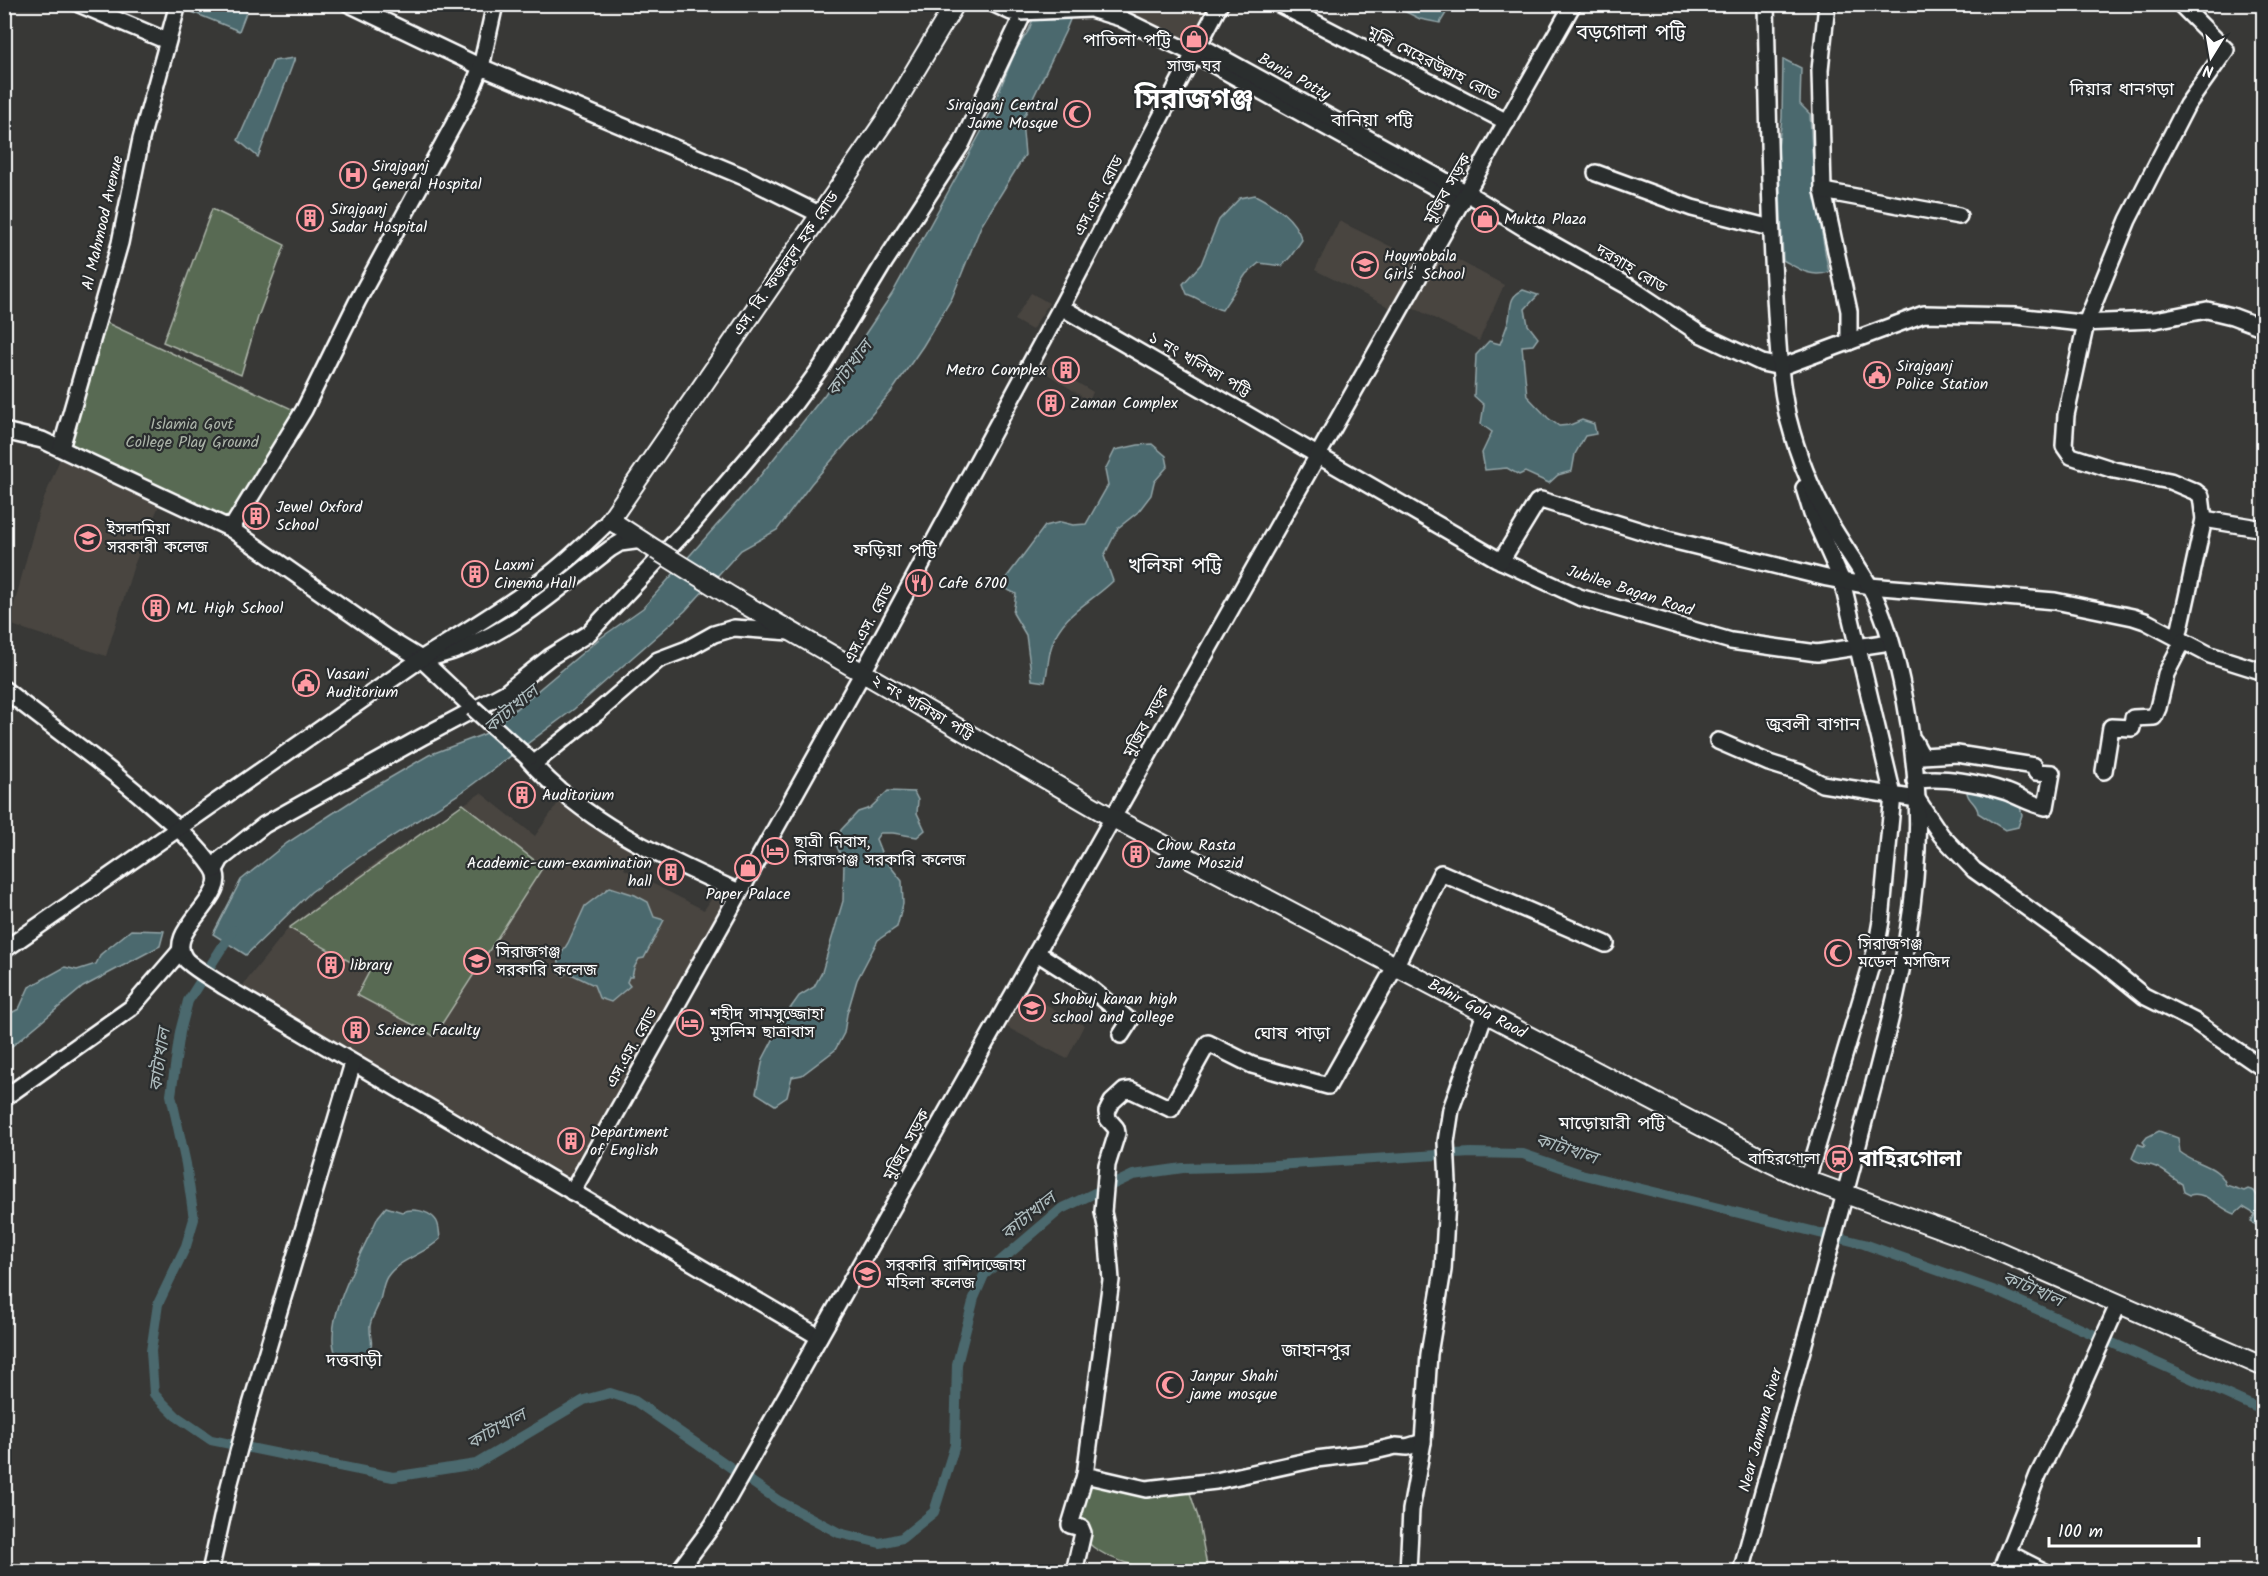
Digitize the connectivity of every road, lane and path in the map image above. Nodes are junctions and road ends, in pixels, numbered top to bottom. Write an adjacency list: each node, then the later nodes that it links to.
1 (79, 4): 15 (street)
2 (178, 4): 15 (street, Al Mahmood Avenue)
3 (349, 4): 17 (street)
4 (495, 4): 17 (street)
5 (956, 4): 22 (main road, এস. বি. ফজলুল হক রোড)
6 (994, 4): 13 (street)
7 (1220, 4): 16 (street, এস.এস. রোড)
8 (1279, 4): 18 (street, মুন্সি মেহেরউল্লাহ রোড)
9 (1574, 4): 18 (street, মুজিব সড়ক)
10 (1766, 4): 24 (street)
11 (1827, 4): 20 (street)
12 (2180, 4): 26 (street)
13 (1024, 8): 14 (street, bridge); 61 (street)
14 (1093, 8): 16 (street, Bania Potty)
15 (167, 42): 32 (street, Al Mahmood Avenue)
16 (1196, 50): 21 (street, Bania Potty); 25 (street, এস.এস. রোড)
17 (481, 66): 22 (street); 36 (street)
18 (1507, 122): 21 (street, মুজিব সড়ক)
19 (1596, 173): 24 (street)
20 (1823, 191): 23 (street); 28 (street)
21 (1464, 197): 29 (street, দরগাহ রোড); 33 (street, মুজিব সড়ক)
22 (821, 215): 35 (main road, এস. বি. ফজলুল হক রোড)
23 (1959, 216)
24 (1771, 228): 29 (street)
25 (1061, 307): 33 (street, ১ নং খলিফা পট্টি); 50 (street, এস.এস. রোড)
26 (2086, 322): 27 (street); 28 (street); 34 (street)
27 (2264, 328)
28 (1849, 342): 29 (street)
29 (1781, 367): 31 (street)
30 (4, 431): 32 (street)
31 (1796, 447): 40 (street); 41 (street, Near Jamuna River)
32 (61, 448): 36 (street)
33 (1318, 455): 39 (street, Jubilee Bagan Road); 59 (street, মুজিব সড়ক)
34 (2204, 519): 37 (street); 45 (street)
35 (610, 520): 38 (main road, ২ নং খলিফা পট্টি); 42 (street)
36 (231, 529): 48 (street)
37 (2264, 530)
38 (649, 545): 43 (street); 44 (main road, ২ নং খলিফা পট্টি, bridge)
39 (1501, 561): 40 (street); 47 (street, Jubilee Bagan Road)
40 (1842, 581): 41 (street); 47 (street)
41 (1869, 586): 45 (street); 46 (street, Near Jamuna River)
42 (531, 588): 43 (street); 48 (street)
43 (544, 601): 48 (street)
44 (790, 632): 50 (main road, ২ নং খলিফা পট্টি); 54 (street)
45 (2180, 639): 49 (street); 55 (street)
46 (1890, 642): 47 (street, Jubilee Bagan Road); 52 (street, Near Jamuna River)
47 (1858, 648): 57 (street)
48 (421, 659): 54 (street, bridge); 60 (street)
49 (2264, 672)
50 (862, 674): 59 (main road, ২ নং খলিফা পট্টি); 62 (street, এস.এস. রোড)
51 (4, 689): 60 (street)
52 (1910, 733): 56 (street, Near Jamuna River); 56 (street)
53 (1718, 741): 57 (street)
54 (531, 761): 62 (street)
55 (2104, 771)
56 (1916, 781): 58 (street, Near Jamuna River)
57 (1893, 795): 58 (street); 73 (street)
58 (1917, 799): 71 (street); 75 (street, Near Jamuna River)
59 (1113, 818): 65 (street, মুজিব সড়ক); 67 (main road, Bahir Gola Raod)
60 (178, 828): 61 (street); 64 (street)
61 (215, 870): 66 (street)
62 (740, 892): 74 (street, এস.এস. রোড)
63 (1606, 944): 67 (street)
64 (4, 950)
65 (1037, 953): 69 (street); 77 (street, মুজিব সড়ক)
66 (184, 955): 70 (street); 72 (street)
67 (1396, 965): 68 (main road, Bahir Gola Raod); 80 (street)
68 (1485, 1013): 73 (main road, Bahir Gola Raod); 79 (street)
69 (1121, 1035)
70 (353, 1063): 74 (street); 82 (street)
71 (2264, 1069)
72 (4, 1098)
73 (1806, 1180): 75 (main road, Bahir Gola Raod)
74 (572, 1192): 77 (street)
75 (1843, 1200): 76 (main road, Bahir Gola Raod); 86 (street, Near Jamuna River)
76 (2116, 1310): 78 (main road, Bahir Gola Raod); 81 (street)
77 (819, 1337): 83 (street, মুজিব সড়ক)
78 (2264, 1367)
79 (1423, 1442): 80 (street); 85 (street)
80 (1085, 1475): 84 (street)
81 (2008, 1553): 87 (street); 88 (street)
82 (210, 1572)
83 (678, 1572)
84 (1074, 1572)
85 (1408, 1572)
86 (1741, 1572)
87 (2000, 1572)
88 (2044, 1572)

